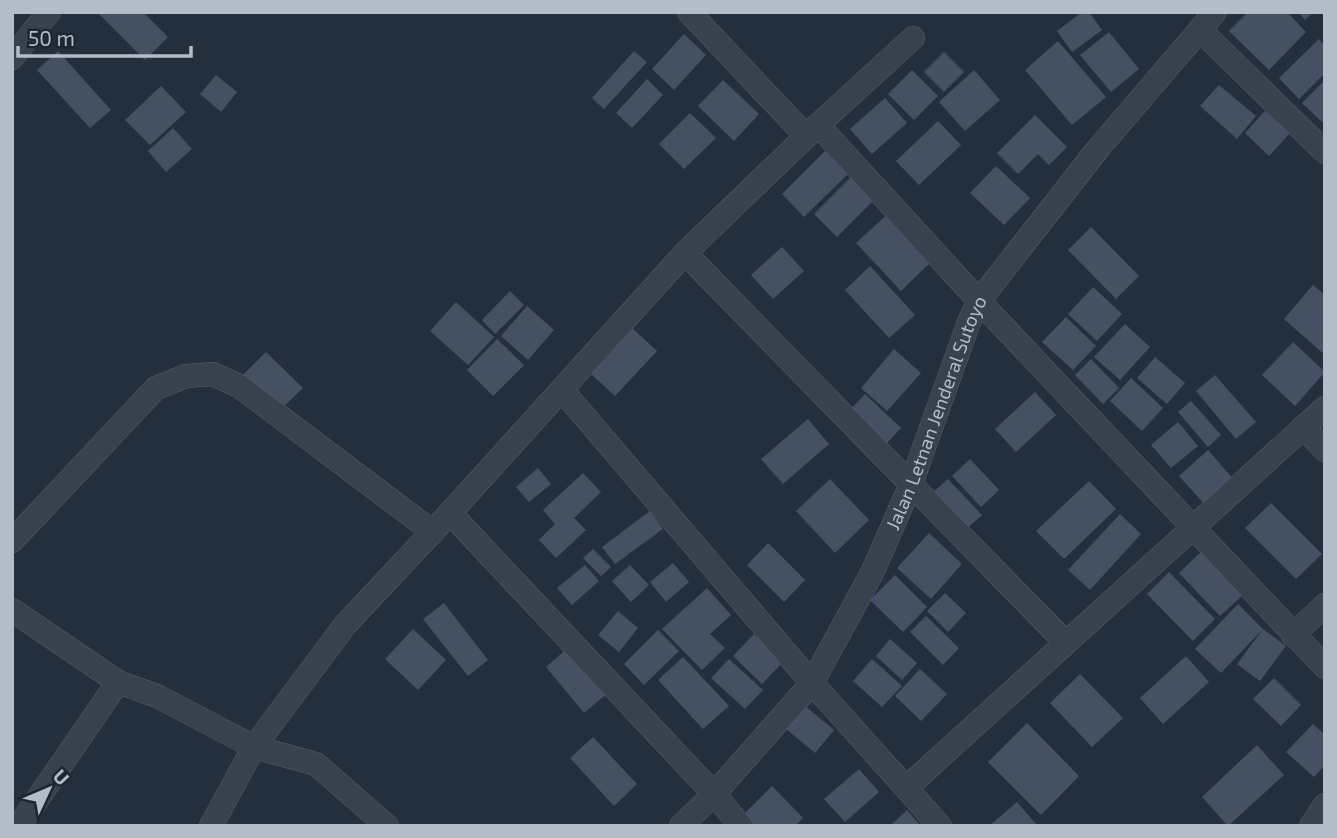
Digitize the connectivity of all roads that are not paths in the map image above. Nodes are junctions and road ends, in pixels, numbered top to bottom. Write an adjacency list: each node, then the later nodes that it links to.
1 (49, 12): 6 (street)
2 (689, 12): 7 (street)
3 (1215, 12): 4 (street, Jalan Letnan Jenderal Sutoyo)
4 (1200, 30): 8 (street); 10 (street, Jalan Letnan Jenderal Sutoyo)
5 (913, 38): 7 (street)
6 (12, 58)
7 (812, 130): 9 (street); 10 (street)
8 (1325, 152)
9 (685, 253): 11 (street); 15 (street)
10 (979, 300): 15 (street, Jalan Letnan Jenderal Sutoyo); 17 (street)
11 (562, 390): 16 (street); 26 (street)
12 (1325, 408): 13 (street)
13 (1303, 427): 14 (street); 17 (street)
14 (1325, 450)
15 (911, 484): 23 (street); 26 (street, Jalan Letnan Jenderal Sutoyo)
16 (450, 513): 18 (street); 29 (street)
17 (1193, 527): 22 (street); 23 (street)
18 (433, 532): 19 (street); 27 (street)
19 (12, 541)
20 (1325, 605): 22 (street)
21 (12, 610): 25 (street)
22 (1293, 635): 24 (street)
23 (1065, 642): 28 (street)
24 (1325, 667)
25 (118, 682): 27 (street); 31 (street)
26 (812, 683): 28 (street); 29 (street, Jalan Letnan Jenderal Sutoyo)
27 (254, 747): 32 (street); 33 (street)
28 (906, 788): 36 (street)
29 (714, 794): 34 (street, Jalan Letnan Jenderal Sutoyo); 35 (street)
30 (1325, 805): 37 (street)
31 (19, 826)
32 (211, 826)
33 (387, 826)
34 (681, 826)
35 (741, 826)
36 (940, 826)
37 (1311, 826)

